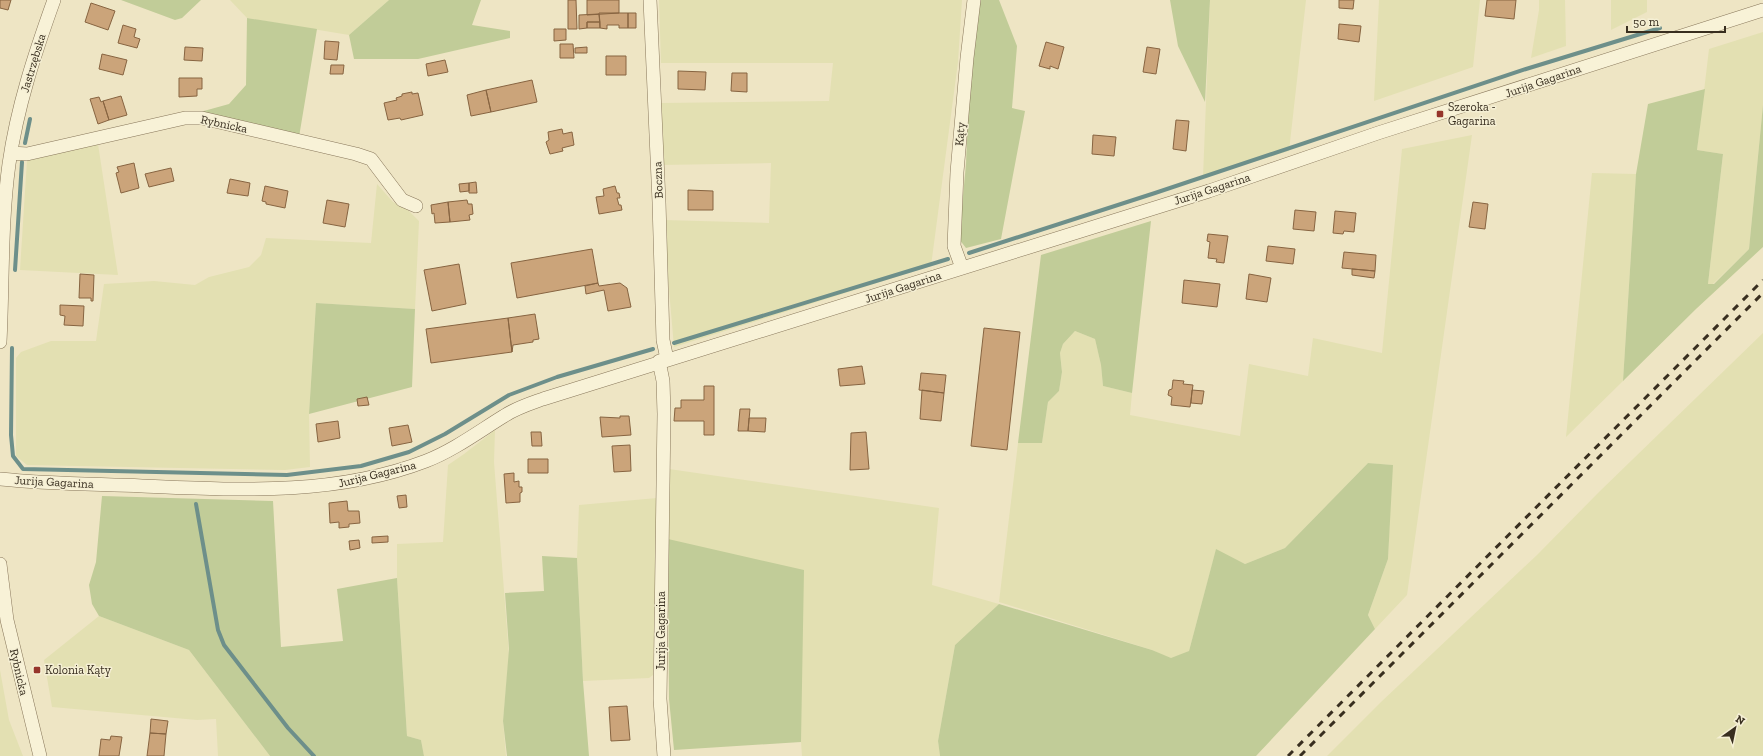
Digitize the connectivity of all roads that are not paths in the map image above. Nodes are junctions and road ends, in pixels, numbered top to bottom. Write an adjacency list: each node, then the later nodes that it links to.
1 (54, 0): 5 (street, Jastrzębska)
2 (650, 0): 9 (street, Boczna)
3 (974, 0): 7 (street, Kąty)
4 (1763, 10): 7 (street, Jurija Gagarina)
5 (7, 160): 6 (street, Rybnicka); 8 (street)
6 (416, 206)
7 (962, 268): 9 (street, Jurija Gagarina)
8 (0, 342)
9 (663, 360): 10 (street, Jurija Gagarina); 13 (street, Jurija Gagarina)
10 (0, 480)
11 (0, 564): 12 (street, Rybnicka)
12 (40, 756)
13 (664, 756)

